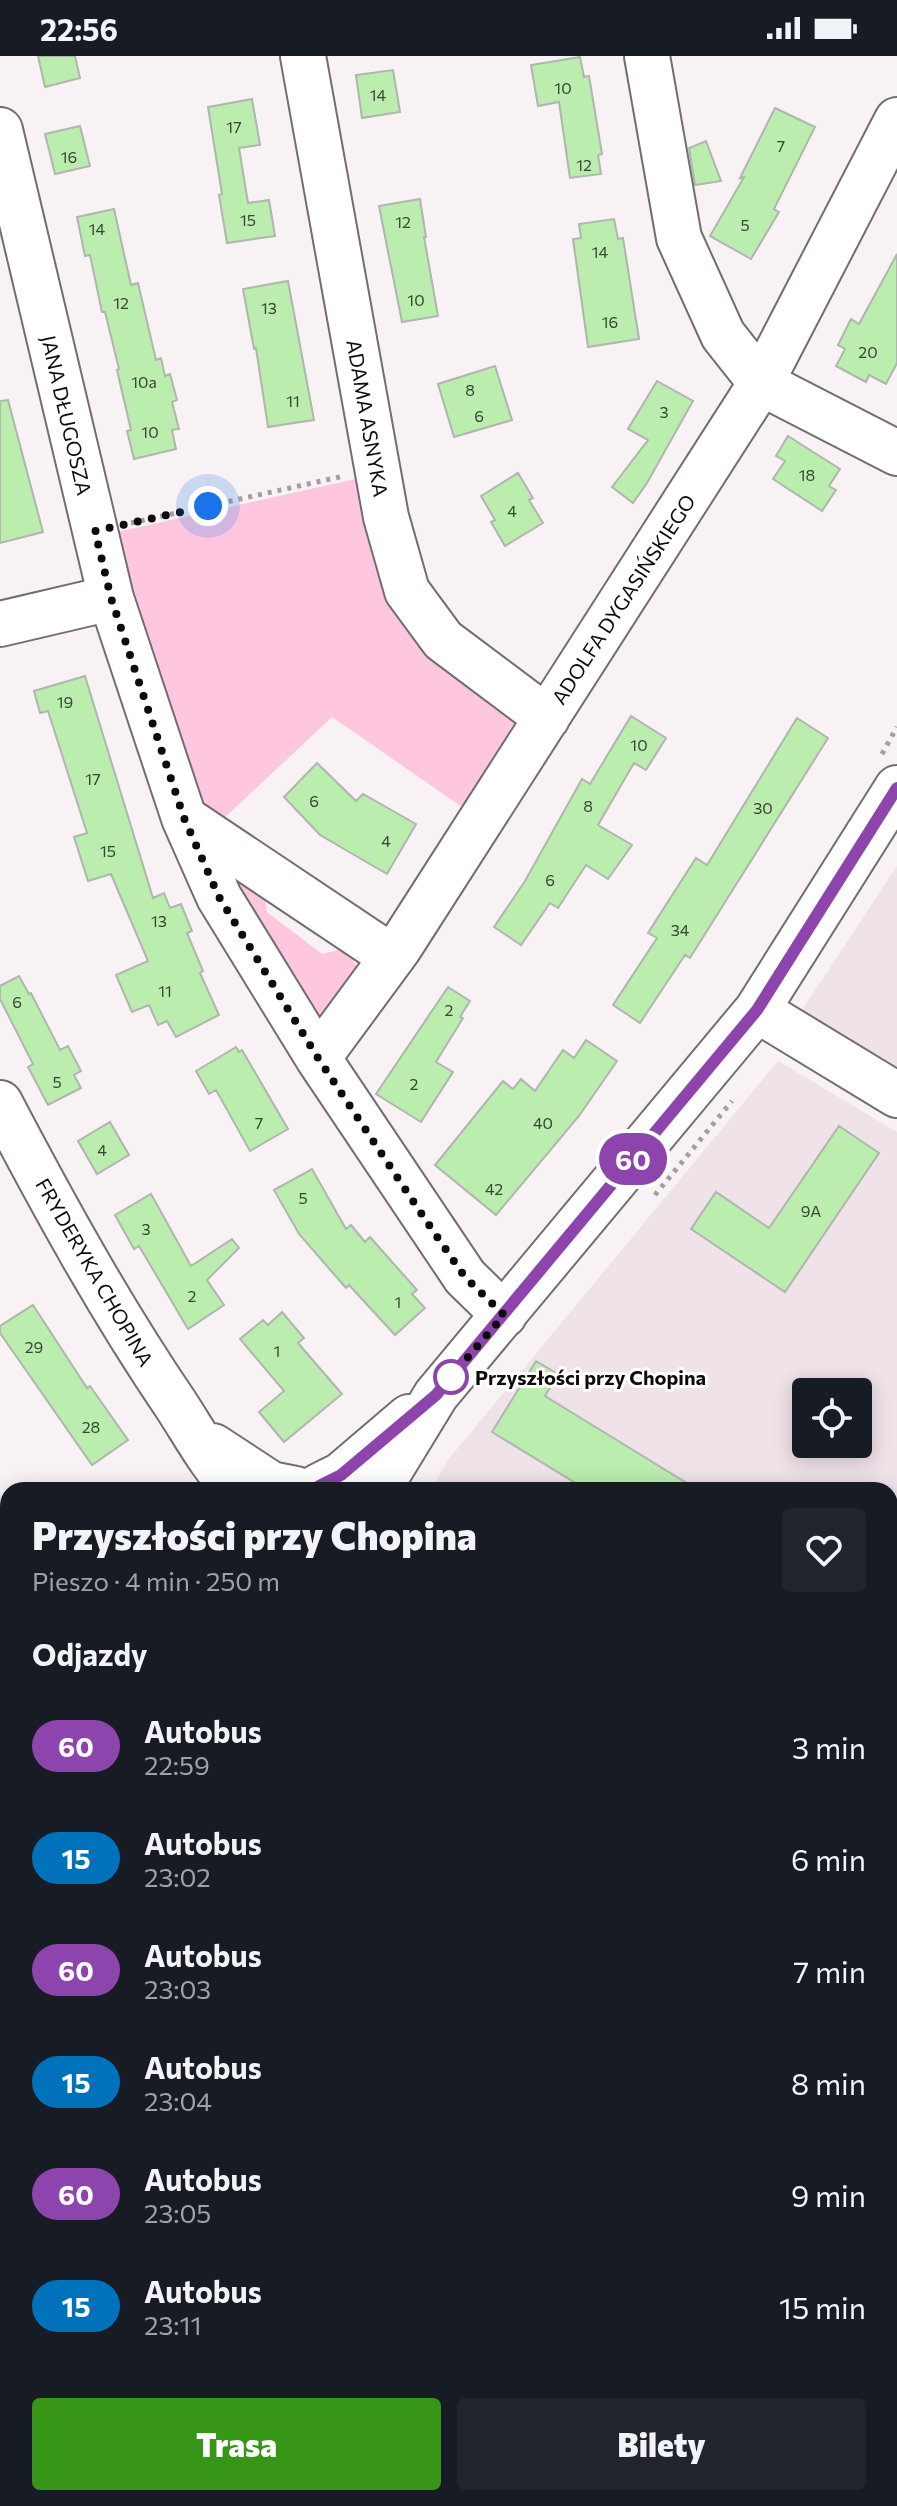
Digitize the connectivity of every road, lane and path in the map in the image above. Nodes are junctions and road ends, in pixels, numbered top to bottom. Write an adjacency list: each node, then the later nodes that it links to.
1 (303, 56): 7 (street, ADAMA ASNYKA)
2 (647, 56): 5 (street)
3 (897, 120): 5 (street, ADOLFA DYGASIŃSKIEGO)
4 (0, 130): 8 (street, JANA DŁUGOSZA)
5 (761, 383): 6 (street); 11 (street, ADOLFA DYGASIŃSKIEGO)
6 (897, 453)
7 (377, 469): 8 (path); 11 (street, ADAMA ASNYKA)
8 (95, 531): 9 (street, JANA DŁUGOSZA)
9 (111, 598): 10 (street); 14 (street, JANA DŁUGOSZA)
10 (0, 624)
11 (547, 718): 15 (street, ADOLFA DYGASIŃSKIEGO)
12 (897, 727): 13 (path)
13 (889, 771): 16 (street)
14 (184, 818): 15 (street); 17 (street, JANA DŁUGOSZA)
15 (392, 957): 17 (street, ADOLFA DYGASIŃSKIEGO)
16 (757, 1010): 18 (street); 20 (street)
17 (318, 1058): 20 (street, JANA DŁUGOSZA)
18 (897, 1095)
19 (0, 1103): 22 (street, FRYDERYKA CHOPINA)
20 (504, 1315): 21 (street)
21 (436, 1395): 25 (street); 26 (street)
22 (197, 1436): 23 (street, FRYDERYKA CHOPINA); 24 (street, FRYDERYKA CHOPINA)
23 (229, 1482)
24 (268, 1482)
25 (326, 1482)
26 (383, 1482)

